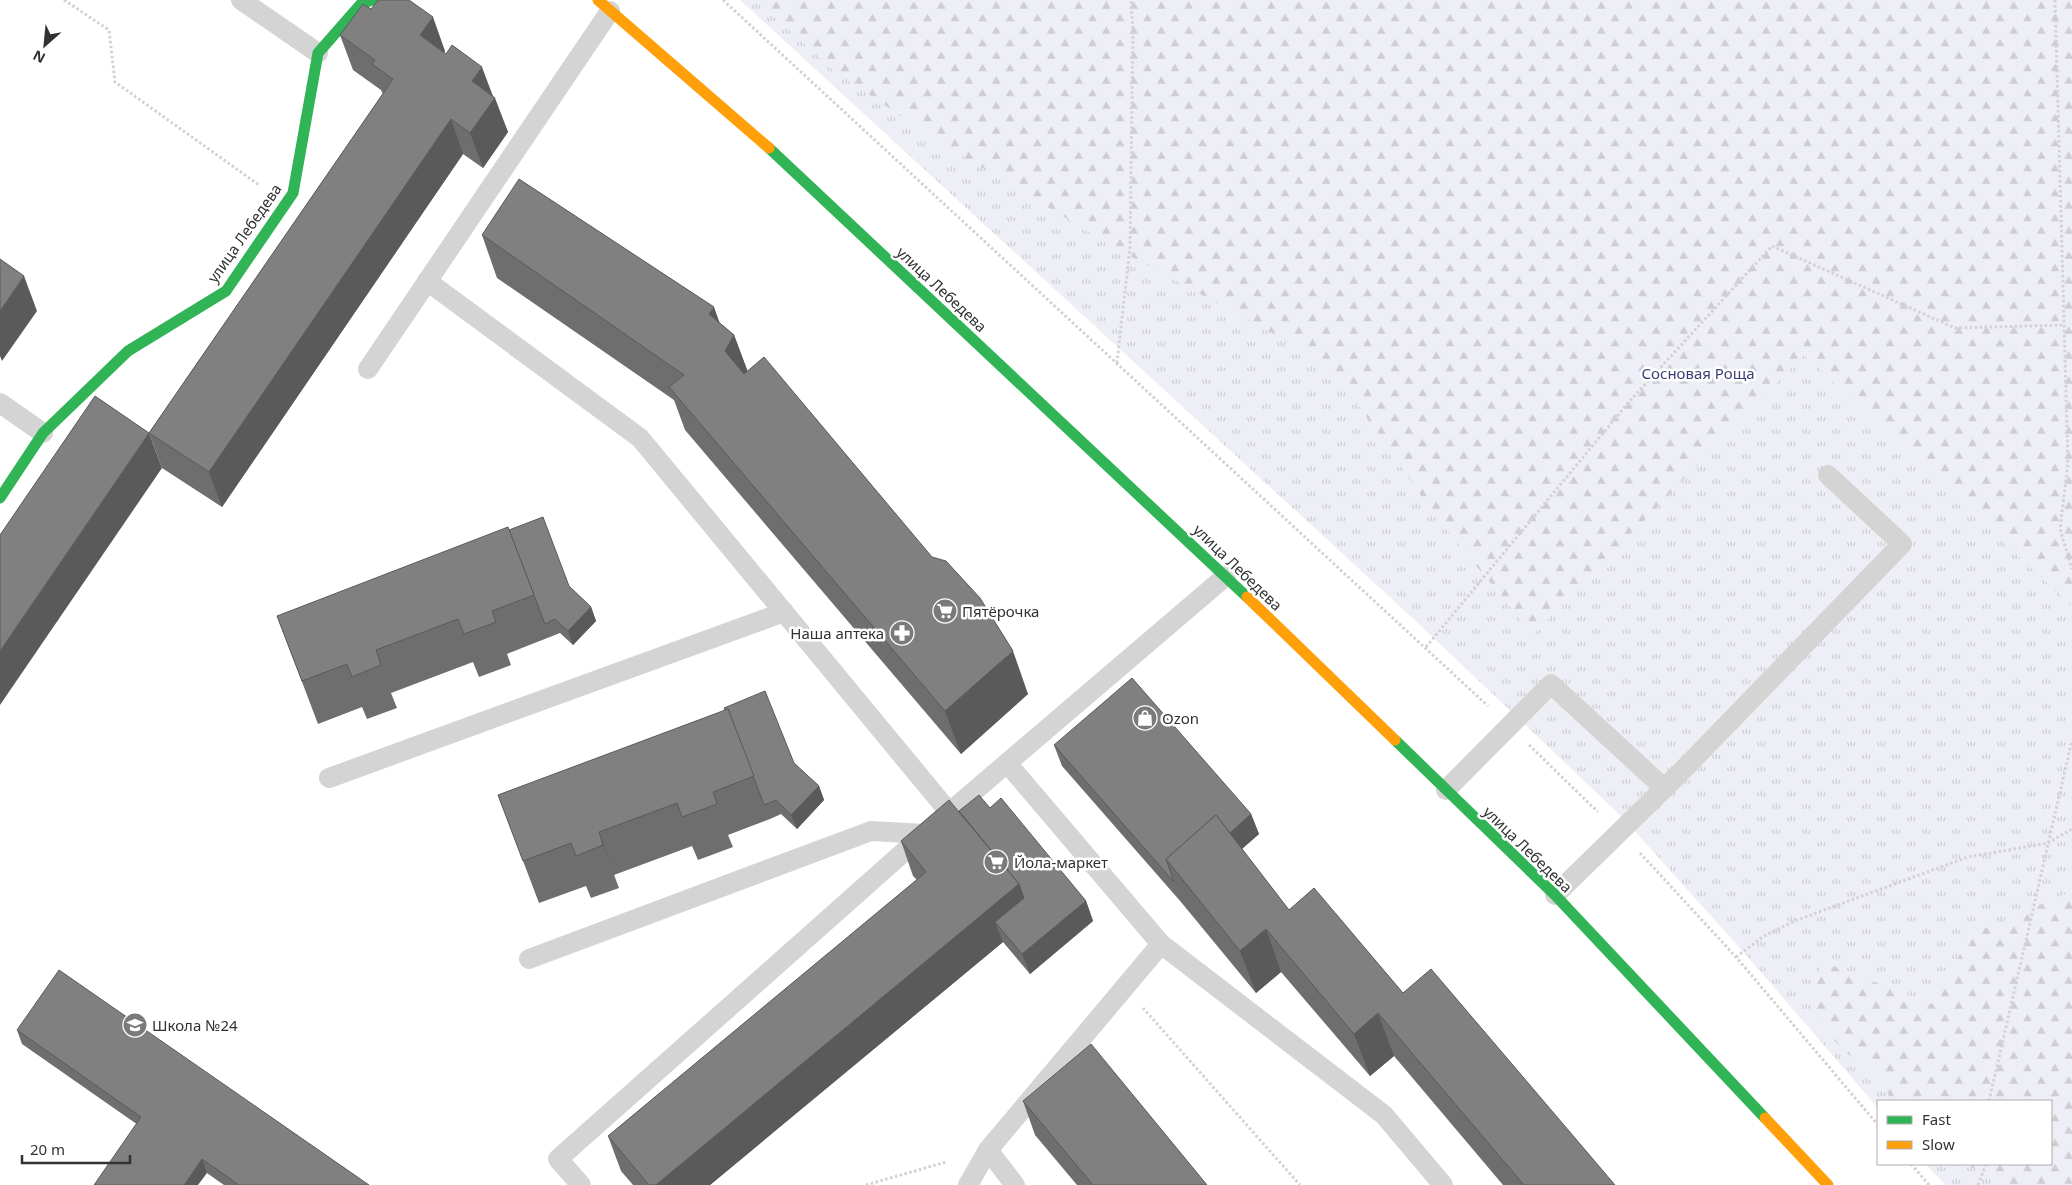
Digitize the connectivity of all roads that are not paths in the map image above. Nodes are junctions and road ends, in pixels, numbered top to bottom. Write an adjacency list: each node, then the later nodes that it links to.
1 (241, 0): 4 (lane)
2 (372, 0): 4 (main road)
3 (604, 5): 5 (lane); 11 (main road, улица Лебедева)
4 (318, 53): 8 (main road, улица Лебедева)
5 (427, 281): 6 (lane); 12 (lane)
6 (368, 369)
7 (0, 404): 8 (lane)
8 (42, 433): 10 (main road, улица Лебедева)
9 (1828, 475): 15 (lane)
10 (0, 498)
11 (1226, 576): 13 (lane); 16 (main road, улица Лебедева)
12 (784, 612): 14 (lane); 17 (lane)
13 (1006, 763): 17 (lane); 20 (lane)
14 (330, 778)
15 (1664, 788): 16 (lane); 19 (lane)
16 (1446, 790): 19 (main road, улица Лебедева)
17 (950, 812): 18 (lane)
18 (924, 834): 21 (lane); 23 (lane)
19 (1555, 895): 27 (main road, улица Лебедева)
20 (1161, 944): 22 (lane); 26 (lane)
21 (530, 959)
22 (988, 1150): 24 (lane); 25 (lane)
23 (581, 1185)
24 (968, 1185)
25 (1015, 1185)
26 (1443, 1185)
27 (1828, 1185)

